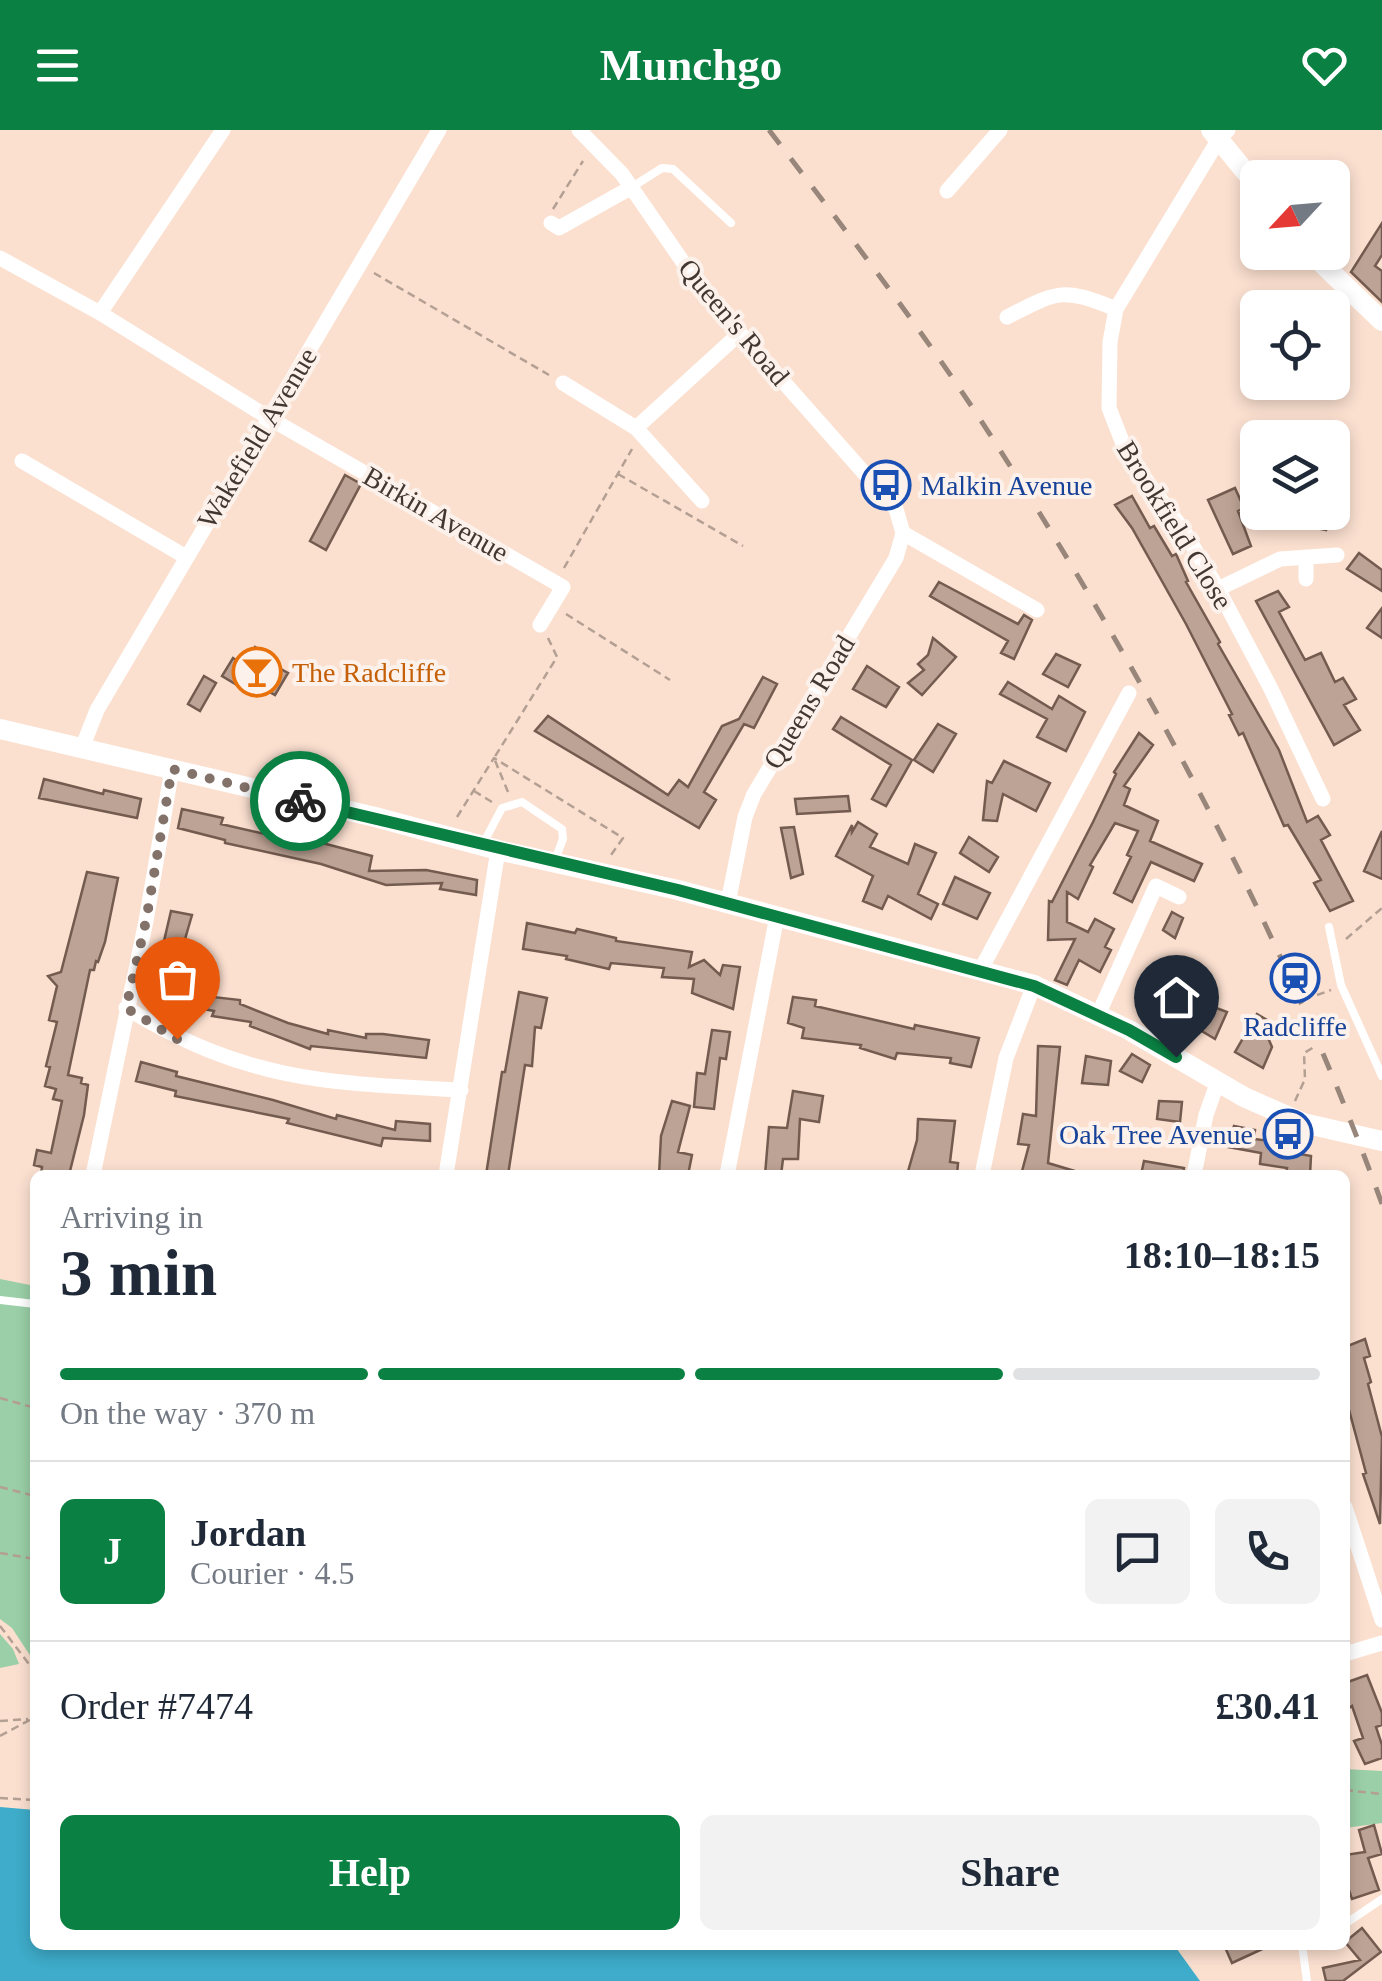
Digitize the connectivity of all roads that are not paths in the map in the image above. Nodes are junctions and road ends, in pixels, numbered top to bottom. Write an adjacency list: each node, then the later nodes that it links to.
1 (224, 130): 14 (street)
2 (439, 130): 19 (street, Wakefield Avenue)
3 (579, 130): 7 (street, Queen's Road)
4 (1000, 130): 8 (street)
5 (1219, 133): 6 (street); 13 (street, Brookfield Close)
6 (1240, 163)
7 (632, 187): 9 (street); 10 (lane); 17 (street, Queen's Road)
8 (947, 190)
9 (550, 223)
10 (731, 223)
11 (0, 258): 14 (street, Birkin Avenue)
12 (1329, 270): 16 (street)
13 (1116, 309): 15 (street); 28 (street, Brookfield Close)
14 (100, 313): 19 (street, Birkin Avenue)
15 (1006, 316)
16 (1381, 318)
17 (740, 333): 20 (street); 23 (street, Queen's Road)
18 (563, 383): 20 (street)
19 (269, 418): 25 (street, Wakefield Avenue); 30 (street, Birkin Avenue)
20 (638, 431): 22 (street)
21 (22, 461): 25 (street)
22 (702, 500)
23 (903, 533): 29 (street); 39 (street, Queens Road)
24 (1337, 555): 26 (street)
25 (186, 557): 33 (street, Wakefield Avenue)
26 (1306, 557): 27 (street); 28 (street)
27 (1306, 579)
28 (1218, 590): 35 (street, Brookfield Close)
29 (1037, 610)
30 (540, 625)
31 (1129, 693): 42 (street)
32 (0, 729): 33 (street)
33 (82, 748): 34 (street)
34 (172, 769): 36 (street); 44 (street)
35 (1323, 799)
36 (490, 848): 37 (street); 37 (lane); 48 (street)
37 (555, 860): 39 (street)
38 (1178, 897): 45 (street)
39 (728, 903): 40 (street)
40 (776, 916): 42 (street); 52 (street)
41 (1329, 926): 46 (lane)
42 (980, 971): 43 (street)
43 (1034, 986): 45 (street); 53 (street)
44 (126, 1008): 48 (street); 50 (street)
45 (1098, 1015): 47 (street)
46 (1382, 1076)
47 (1218, 1081): 49 (street); 54 (street)
48 (461, 1090): 51 (street)
49 (1382, 1142)
50 (94, 1170)
51 (447, 1170)
52 (728, 1170)
53 (983, 1170)
54 (1195, 1170)
55 (0, 1300): 56 (lane)
56 (30, 1303)
57 (1350, 1522): 58 (street)
58 (1382, 1620)
59 (1382, 1642): 60 (street)
60 (1350, 1652)
61 (1382, 1898): 62 (lane)
62 (1350, 1920)
63 (1302, 1950): 64 (lane)
64 (1307, 1981)

